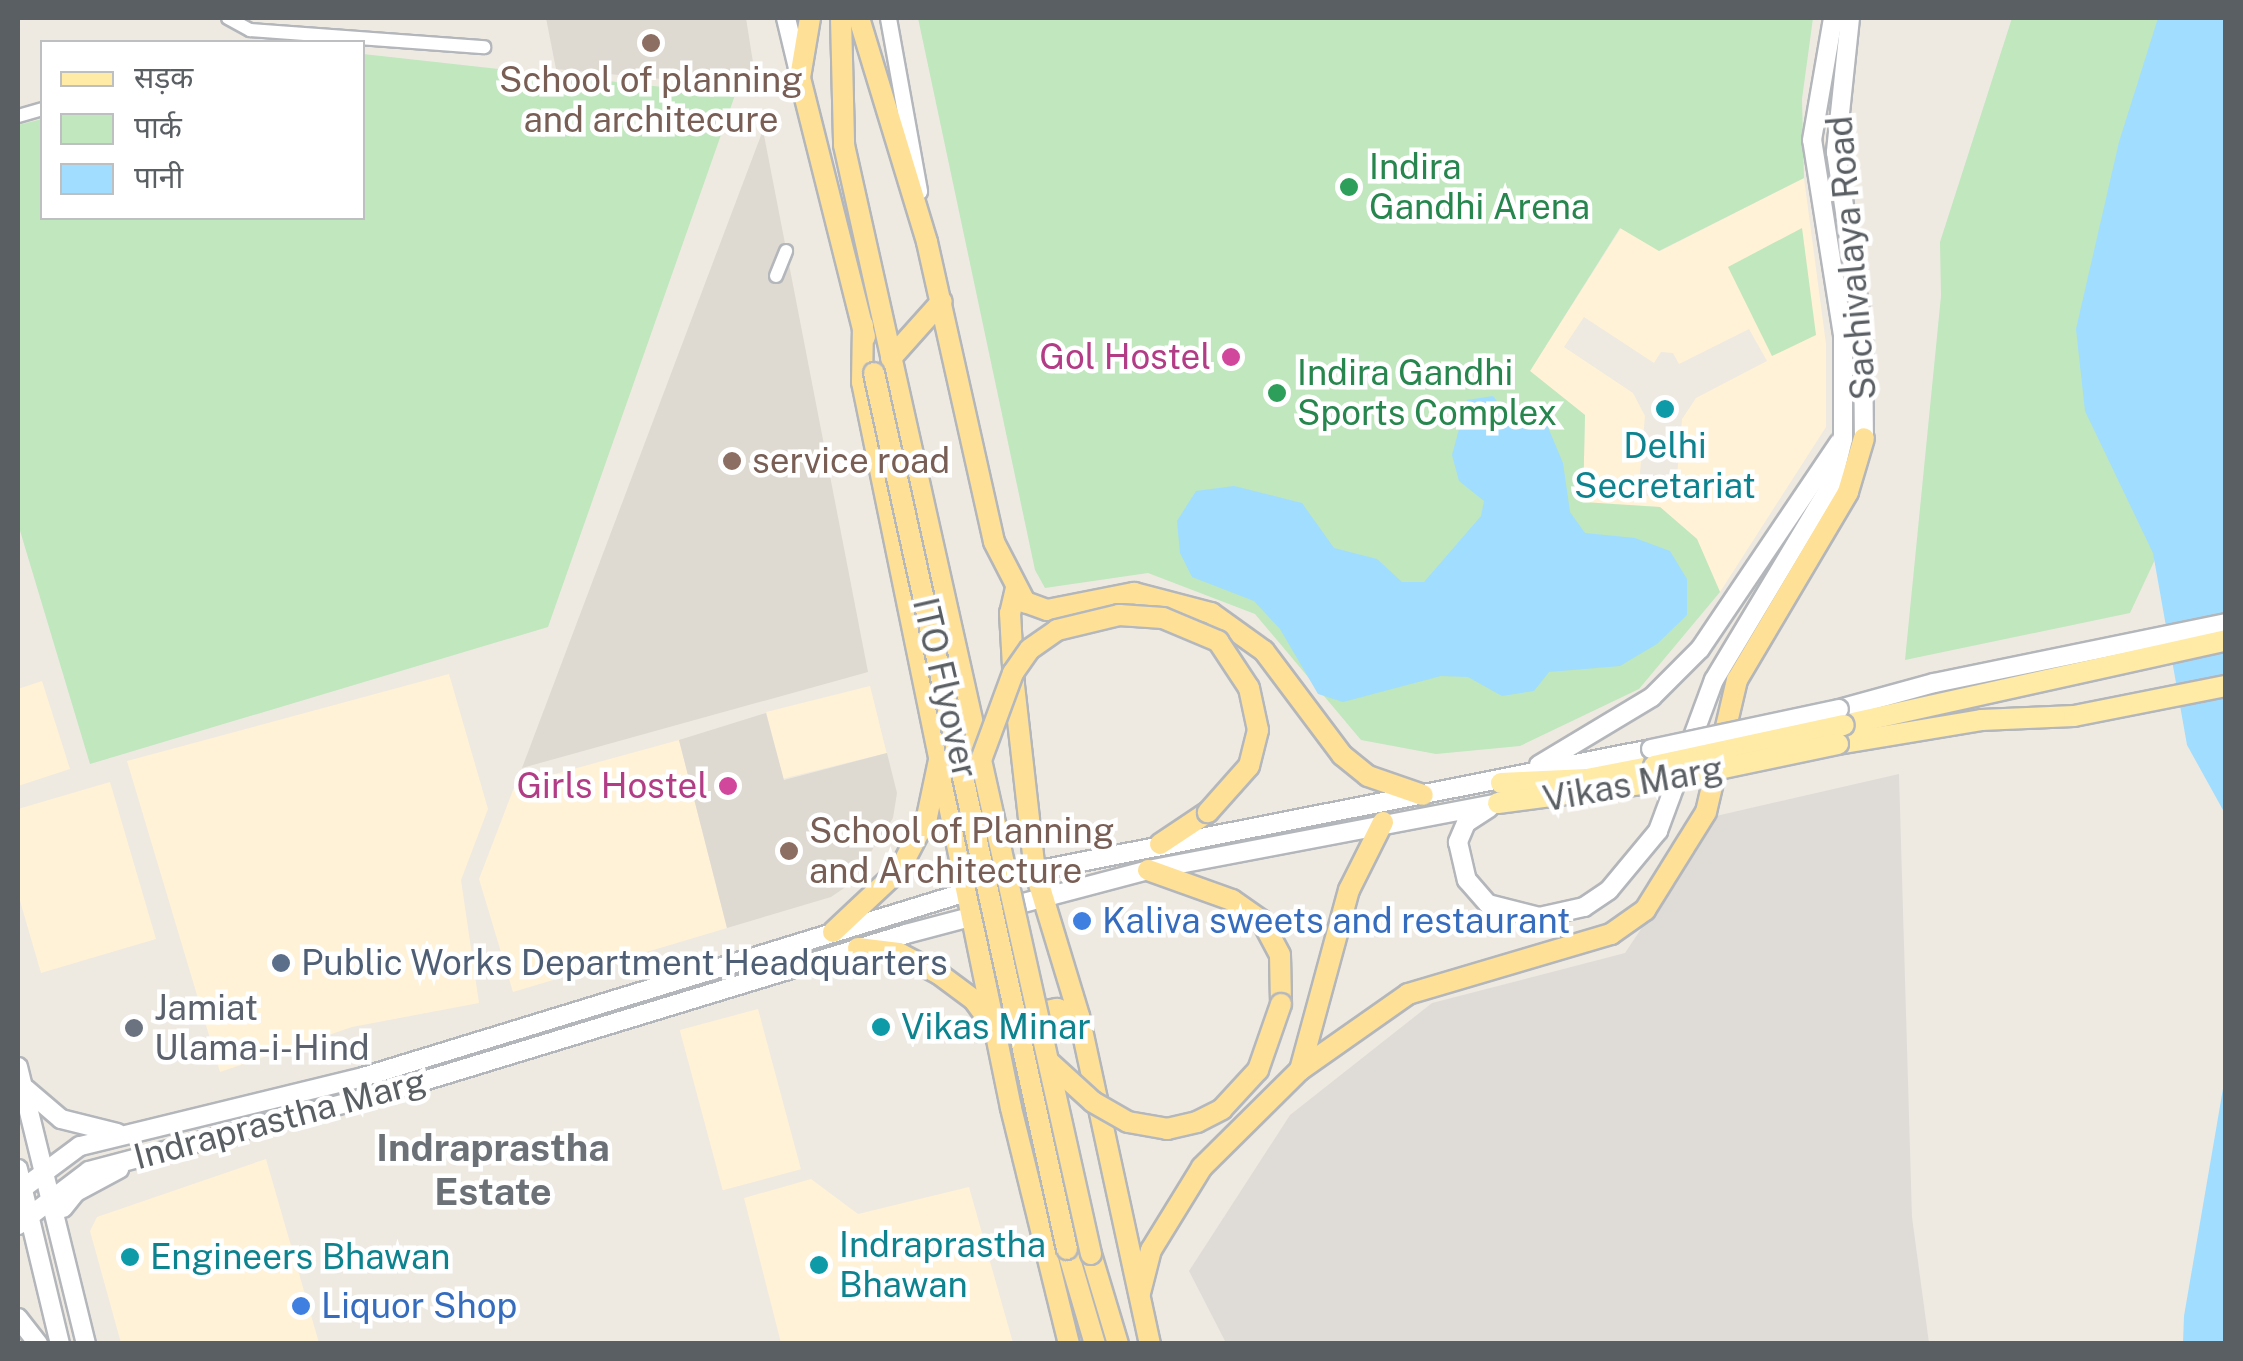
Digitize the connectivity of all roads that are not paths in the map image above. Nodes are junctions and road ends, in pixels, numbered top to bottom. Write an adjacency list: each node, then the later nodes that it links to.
1 (228, 18): 9 (street)
2 (786, 18): 12 (main road)
3 (810, 18): 12 (highway)
4 (841, 18): 21 (highway)
5 (859, 18): 16 (highway)
6 (888, 18): 16 (street)
7 (1834, 18): 13 (main road, Sachivalaya Road)
8 (1850, 18): 14 (main road, Sachivalaya Road)
9 (254, 30): 10 (street); 11 (street)
10 (242, 40)
11 (484, 47)
12 (800, 78): 20 (highway)
13 (1813, 152): 14 (main road); 15 (main road, Sachivalaya Road)
14 (1836, 152): 15 (main road, Sachivalaya Road)
15 (1834, 220): 22 (main road, Sachivalaya Road); 23 (main road, Sachivalaya Road)
16 (927, 242): 19 (highway)
17 (786, 251): 18 (street)
18 (776, 276)
19 (942, 301): 21 (highway); 26 (highway)
20 (862, 325): 21 (highway, ITO Flyover); 31 (highway)
21 (886, 367): 32 (highway, ITO Flyover); 61 (highway, ITO Flyover, bridge)
22 (1842, 390): 23 (main road); 24 (main road, Sachivalaya Road)
23 (1866, 391): 24 (main road, Sachivalaya Road)
24 (1853, 439): 25 (main road); 25 (highway)
25 (1790, 550): 34 (main road); 34 (main road); 48 (highway)
26 (1016, 588): 35 (highway); 39 (highway)
27 (2226, 623): 29 (main road, Vikas Marg)
28 (2226, 640): 29 (main road, Vikas Marg)
29 (2157, 646): 33 (main road, Vikas Marg, bridge)
30 (2226, 686): 33 (main road, Vikas Marg, bridge)
31 (940, 753): 40 (highway); 43 (highway)
32 (981, 760): 37 (highway, bridge); 47 (highway, ITO Flyover, bridge)
33 (1654, 766): 34 (main road, Vikas Marg)
34 (1500, 793): 35 (main road, Vikas Marg); 36 (main road, Vikas Marg)
35 (1424, 795): 37 (main road, Vikas Marg)
36 (1384, 822): 38 (main road, Vikas Marg); 48 (highway)
37 (1160, 844): 39 (main road, Vikas Marg)
38 (1148, 870): 41 (main road, Vikas Marg); 47 (highway, bridge)
39 (1035, 871): 40 (main road, Indraprastha Marg); 41 (highway)
40 (970, 890): 42 (highway); 43 (main road, Indraprastha Marg)
41 (1042, 899): 42 (main road, Vikas Marg); 45 (highway)
42 (973, 915): 44 (main road, Indraprastha Marg); 46 (highway)
43 (833, 932): 50 (main road, Indraprastha Marg)
44 (858, 948): 46 (highway); 53 (main road, Indraprastha Marg)
45 (1079, 1016): 46 (highway); 55 (highway)
46 (997, 1033): 60 (highway)
47 (1049, 1062): 62 (highway, ITO Flyover, bridge)
48 (1300, 1070): 55 (highway)
49 (20, 1076): 50 (main road); 51 (main road)
50 (131, 1136): 51 (main road, Indraprastha Marg)
51 (46, 1168): 52 (main road, Indraprastha Marg); 53 (main road)
52 (19, 1182): 54 (main road)
53 (56, 1208): 54 (main road, Indraprastha Marg); 59 (main road)
54 (24, 1221): 58 (main road)
55 (1138, 1298): 63 (highway)
56 (18, 1318): 57 (main road)
57 (38, 1344)
58 (60, 1344)
59 (86, 1344)
60 (1069, 1344)
61 (1095, 1344)
62 (1118, 1344)
63 (1150, 1344)

